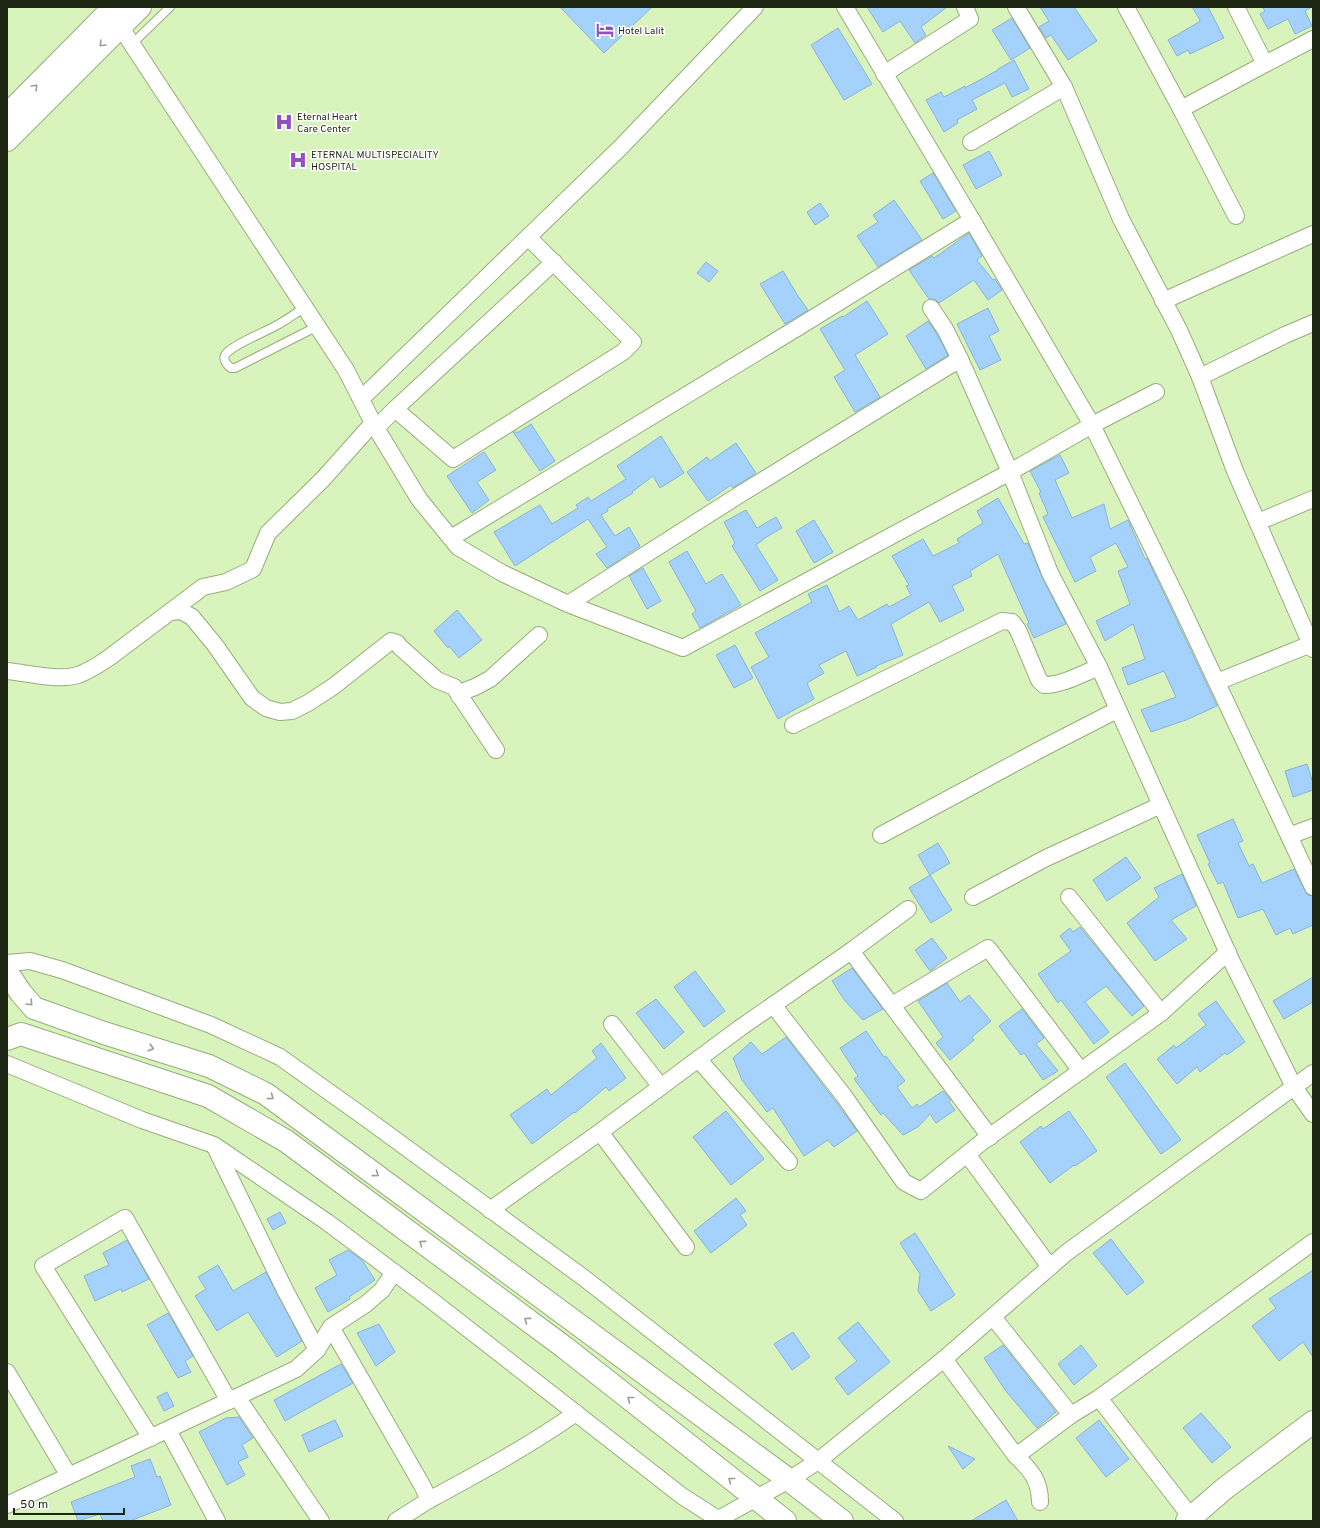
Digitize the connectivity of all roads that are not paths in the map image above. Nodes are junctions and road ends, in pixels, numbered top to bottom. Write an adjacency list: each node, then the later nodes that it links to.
1 (140, 7): 9 (street)
2 (170, 7): 9 (lane)
3 (755, 7): 21 (street)
4 (844, 7): 12 (street)
5 (965, 7): 12 (street)
6 (1016, 7): 13 (street)
7 (1126, 7): 14 (street)
8 (1236, 7): 11 (street)
9 (117, 19): 15 (street, one-way to 9); 16 (street, one-way to 16); 24 (street)
10 (1313, 39): 11 (street)
11 (1265, 64): 14 (street)
12 (884, 74): 19 (street)
13 (1064, 87): 17 (street); 23 (street)
14 (1181, 109): 18 (street)
15 (7, 115)
16 (7, 140)
17 (971, 142)
18 (1236, 216)
19 (972, 220): 33 (street); 38 (street)
20 (1313, 234): 23 (street)
21 (528, 237): 22 (street); 31 (street)
22 (554, 262): 32 (street); 32 (street)
23 (1163, 300): 29 (street)
24 (305, 307): 27 (street); 27 (lane)
25 (931, 308): 28 (street)
26 (1313, 323): 29 (street)
27 (318, 326): 31 (street)
28 (960, 359): 35 (street); 39 (street)
29 (1200, 377): 37 (street)
30 (1156, 392): 33 (street)
31 (362, 398): 34 (street)
32 (395, 409): 34 (street)
33 (1092, 425): 35 (street); 45 (street)
34 (375, 426): 38 (street); 40 (street)
35 (1010, 472): 39 (street); 43 (street)
36 (1313, 499): 37 (street)
37 (1258, 522): 42 (street)
38 (451, 538): 39 (street)
39 (568, 604)
40 (170, 612): 44 (street); 46 (street)
41 (539, 635): 46 (street)
42 (1312, 646): 45 (street)
43 (1099, 667): 47 (street); 48 (street)
44 (7, 671)
45 (1217, 682): 53 (street)
46 (459, 696): 49 (street)
47 (1118, 710): 50 (street); 52 (street)
48 (793, 724)
49 (496, 750)
50 (1161, 805): 55 (street); 59 (street)
51 (1313, 827): 53 (street)
52 (881, 835)
53 (1289, 836): 54 (street)
54 (1313, 887)
55 (974, 897)
56 (1069, 897): 64 (street)
57 (908, 909): 58 (street)
58 (851, 951): 62 (street); 63 (street)
59 (1228, 952): 64 (street); 72 (street)
60 (7, 963): 79 (street)
61 (7, 972): 99 (street, one-way to 99)
62 (773, 1005): 67 (street); 77 (street)
63 (892, 1005): 69 (street); 75 (street)
64 (1162, 1013): 69 (street)
65 (612, 1024): 71 (street)
66 (7, 1039): 100 (street, one-way to 66)
67 (698, 1059): 71 (street); 78 (street)
68 (7, 1064): 76 (street)
69 (1081, 1071): 75 (street)
70 (1313, 1073): 72 (street)
71 (661, 1087): 74 (street)
72 (1294, 1087): 73 (street); 82 (street)
73 (1313, 1114)
74 (600, 1132): 79 (street); 81 (street)
75 (990, 1137): 77 (street)
76 (214, 1145): 83 (street); 86 (street)
77 (967, 1154): 82 (street)
78 (789, 1162)
79 (490, 1210): 97 (street)
80 (1313, 1242): 89 (street)
81 (686, 1247)
82 (1050, 1267): 84 (street)
83 (394, 1272): 85 (street); 91 (street)
84 (992, 1317): 87 (street); 92 (street)
85 (331, 1327): 86 (street); 101 (street)
86 (318, 1350): 90 (street)
87 (944, 1359): 96 (street); 97 (street)
88 (7, 1372): 98 (street)
89 (1099, 1398): 92 (street); 104 (street)
90 (233, 1399): 94 (street); 95 (street); 107 (street)
91 (576, 1413): 101 (street); 105 (street)
92 (1071, 1416): 96 (street)
93 (1313, 1422): 104 (street)
94 (168, 1430): 95 (street); 106 (street)
95 (151, 1438): 98 (street)
96 (1016, 1456): 102 (street)
97 (818, 1461): 99 (street); 111 (street)
98 (69, 1476): 103 (street)
99 (789, 1480): 100 (street); 110 (street)
100 (755, 1499): 105 (street); 109 (street)
101 (429, 1500): 108 (street)
102 (1040, 1502)
103 (7, 1505)
104 (1189, 1519)
105 (718, 1520)
106 (217, 1521)
107 (321, 1521)
108 (396, 1521)
109 (785, 1521)
110 (842, 1521)
111 (896, 1521)

